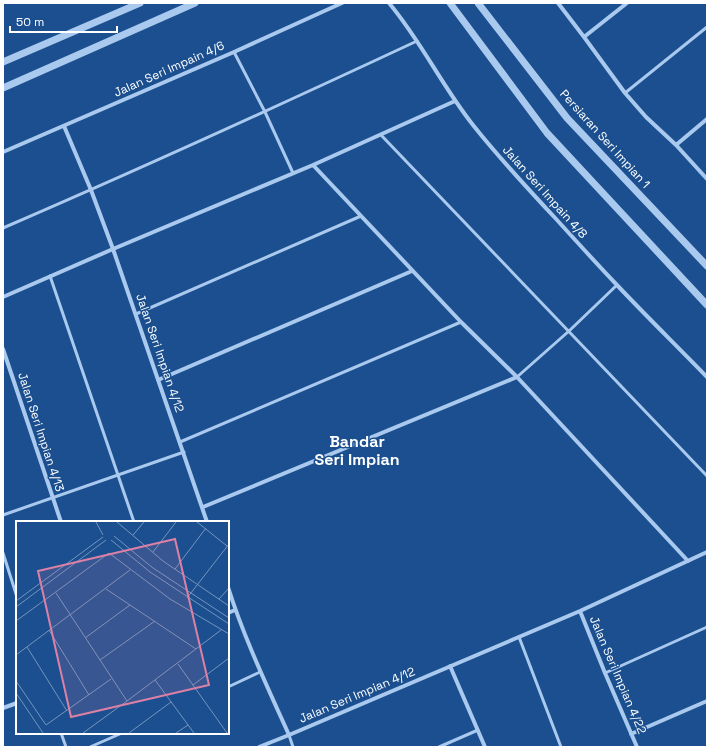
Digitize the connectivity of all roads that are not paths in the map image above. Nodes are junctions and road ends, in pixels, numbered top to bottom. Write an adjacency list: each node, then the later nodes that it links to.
1 (140, 3): 13 (street)
2 (195, 3): 14 (street)
3 (342, 3): 12 (street, Jalan Seri Impain 4/6)
4 (389, 3): 11 (street, Jalan Seri Impain 4/8)
5 (450, 3): 35 (street)
6 (478, 3): 30 (street, Persiaran Seri Impian 1)
7 (558, 3): 10 (street)
8 (627, 3): 10 (street)
9 (707, 28): 15 (lane)
10 (584, 37): 15 (street)
11 (417, 41): 16 (street, Jalan Seri Impain 4/8); 17 (lane)
12 (234, 52): 17 (lane); 19 (street, Jalan Seri Impain 4/6)
13 (3, 62)
14 (3, 88)
15 (625, 93): 21 (street)
16 (455, 101): 20 (street); 33 (street, Jalan Seri Impain 4/8)
17 (265, 112): 24 (lane); 26 (lane)
18 (707, 119): 21 (street)
19 (64, 126): 22 (street, Jalan Seri Impain 4/6); 26 (street, Jalan Seri Impian 4/12)
20 (381, 135): 23 (street); 39 (lane)
21 (676, 145): 25 (street)
22 (3, 152)
23 (313, 165): 24 (street); 27 (street)
24 (293, 173): 29 (street)
25 (707, 179)
26 (91, 190): 28 (lane); 29 (street, Jalan Seri Impian 4/12)
27 (361, 216): 31 (street); 37 (lane)
28 (3, 228)
29 (113, 249): 32 (street); 37 (street, Jalan Seri Impian 4/12)
30 (707, 266)
31 (412, 271): 38 (street); 43 (street)
32 (50, 276): 34 (street); 46 (lane)
33 (617, 286): 39 (lane); 42 (street, Jalan Seri Impain 4/8)
34 (3, 297)
35 (704, 297): 36 (street)
36 (707, 305)
37 (136, 314): 43 (street, Jalan Seri Impian 4/12)
38 (461, 322): 41 (street); 44 (lane)
39 (569, 331): 41 (lane); 47 (lane)
40 (3, 349): 48 (street, Jalan Seri Impian 4/13)
41 (516, 377): 49 (street); 56 (street)
42 (707, 377)
43 (158, 380): 44 (street, Jalan Seri Impian 4/12)
44 (180, 442): 45 (street, Jalan Seri Impian 4/12)
45 (184, 452): 46 (lane); 49 (street, Jalan Seri Impian 4/12)
46 (117, 475): 48 (lane); 52 (lane)
47 (707, 476)
48 (52, 497): 50 (lane); 51 (street, Jalan Seri Impian 4/13)
49 (203, 507): 53 (street, Jalan Seri Impian 4/12)
50 (3, 515)
51 (61, 521)
52 (134, 521)
53 (207, 521)
54 (707, 552): 56 (street, Jalan Seri Impian 4/12)
55 (3, 553): 58 (lane)
56 (688, 560): 60 (street, Jalan Seri Impian 4/12)
57 (229, 590): 59 (street, Jalan Seri Impian 4/12)
58 (16, 594)
59 (235, 610): 61 (street); 65 (street, Jalan Seri Impian 4/12)
60 (580, 611): 63 (street, Jalan Seri Impian 4/12); 66 (street, Jalan Seri Impian 4/22)
61 (229, 613)
62 (707, 626): 66 (lane)
63 (519, 637): 64 (street, Jalan Seri Impian 4/12); 82 (lane)
64 (450, 666): 71 (street); 75 (street, Jalan Seri Impian 4/12)
65 (260, 672): 67 (lane); 75 (street, Jalan Seri Impian 4/12)
66 (604, 673): 74 (street, Jalan Seri Impian 4/22)
67 (229, 686)
68 (707, 701): 74 (street)
69 (16, 703): 70 (street)
70 (3, 708)
71 (478, 730): 80 (lane); 81 (street)
72 (62, 734): 76 (lane)
73 (120, 734): 77 (lane)
74 (631, 734): 83 (street, Jalan Seri Impian 4/22)
75 (289, 735): 78 (street); 79 (lane)
76 (66, 747)
77 (90, 747)
78 (259, 747)
79 (293, 747)
80 (439, 747)
81 (485, 747)
82 (561, 747)
83 (637, 747)

